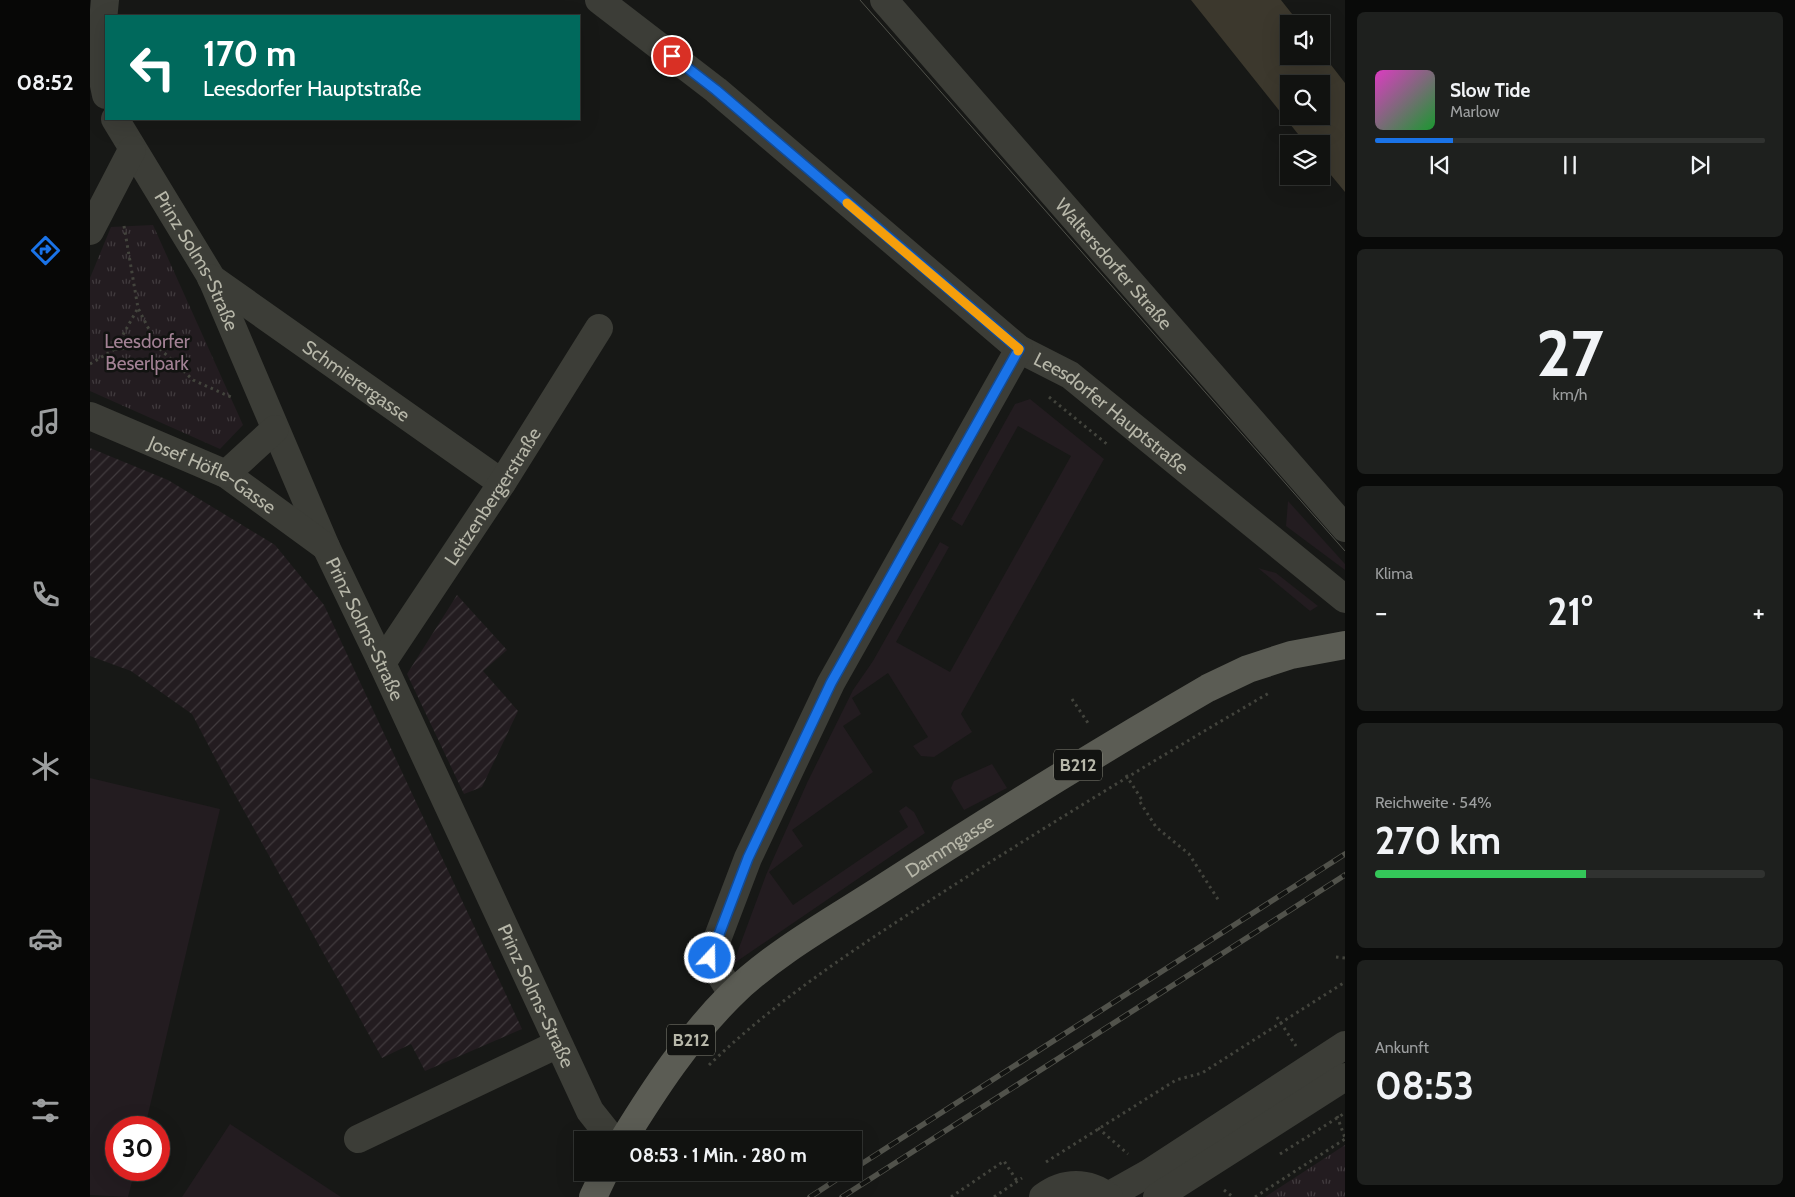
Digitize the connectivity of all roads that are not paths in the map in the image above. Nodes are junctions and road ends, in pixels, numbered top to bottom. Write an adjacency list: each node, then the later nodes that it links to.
1 (105, 0): 4 (street)
2 (599, 0): 11 (street, Leesdorfer Hauptstraße)
3 (884, 0): 16 (street, Waltersdorfer Straße)
4 (94, 59): 5 (street)
5 (105, 92)
6 (116, 120): 7 (street, Prinz Solms-Straße)
7 (132, 150): 8 (street); 9 (street, Prinz Solms-Straße)
8 (90, 231)
9 (211, 277): 13 (street, Prinz Solms-Straße); 15 (street, Schmierergasse)
10 (599, 328): 15 (street, Leitzenbergerstraße)
11 (1019, 349): 18 (street, Leesdorfer Hauptstraße); 21 (street)
12 (90, 416): 14 (street, Josef Höfle-Gasse)
13 (276, 429): 14 (street); 17 (street, Prinz Solms-Straße)
14 (226, 474): 17 (street, Josef Höfle-Gasse)
15 (502, 483): 20 (street, Leitzenbergerstraße)
16 (1345, 528)
17 (326, 547): 20 (street, Prinz Solms-Straße)
18 (1345, 599)
19 (1345, 645): 21 (main road, Dammgasse / B212)
20 (382, 663): 22 (street, Prinz Solms-Straße)
21 (732, 994): 26 (main road, Dammgasse / B212)
22 (558, 1044): 25 (street, Prinz Solms-Straße); 27 (street)
23 (1345, 1045): 31 (street)
24 (1345, 1077): 32 (street)
25 (606, 1131)
26 (629, 1131)
27 (358, 1139)
28 (601, 1181): 29 (main road)
29 (592, 1197)
30 (1043, 1197): 31 (street)
31 (1109, 1197)
32 (1157, 1197)

